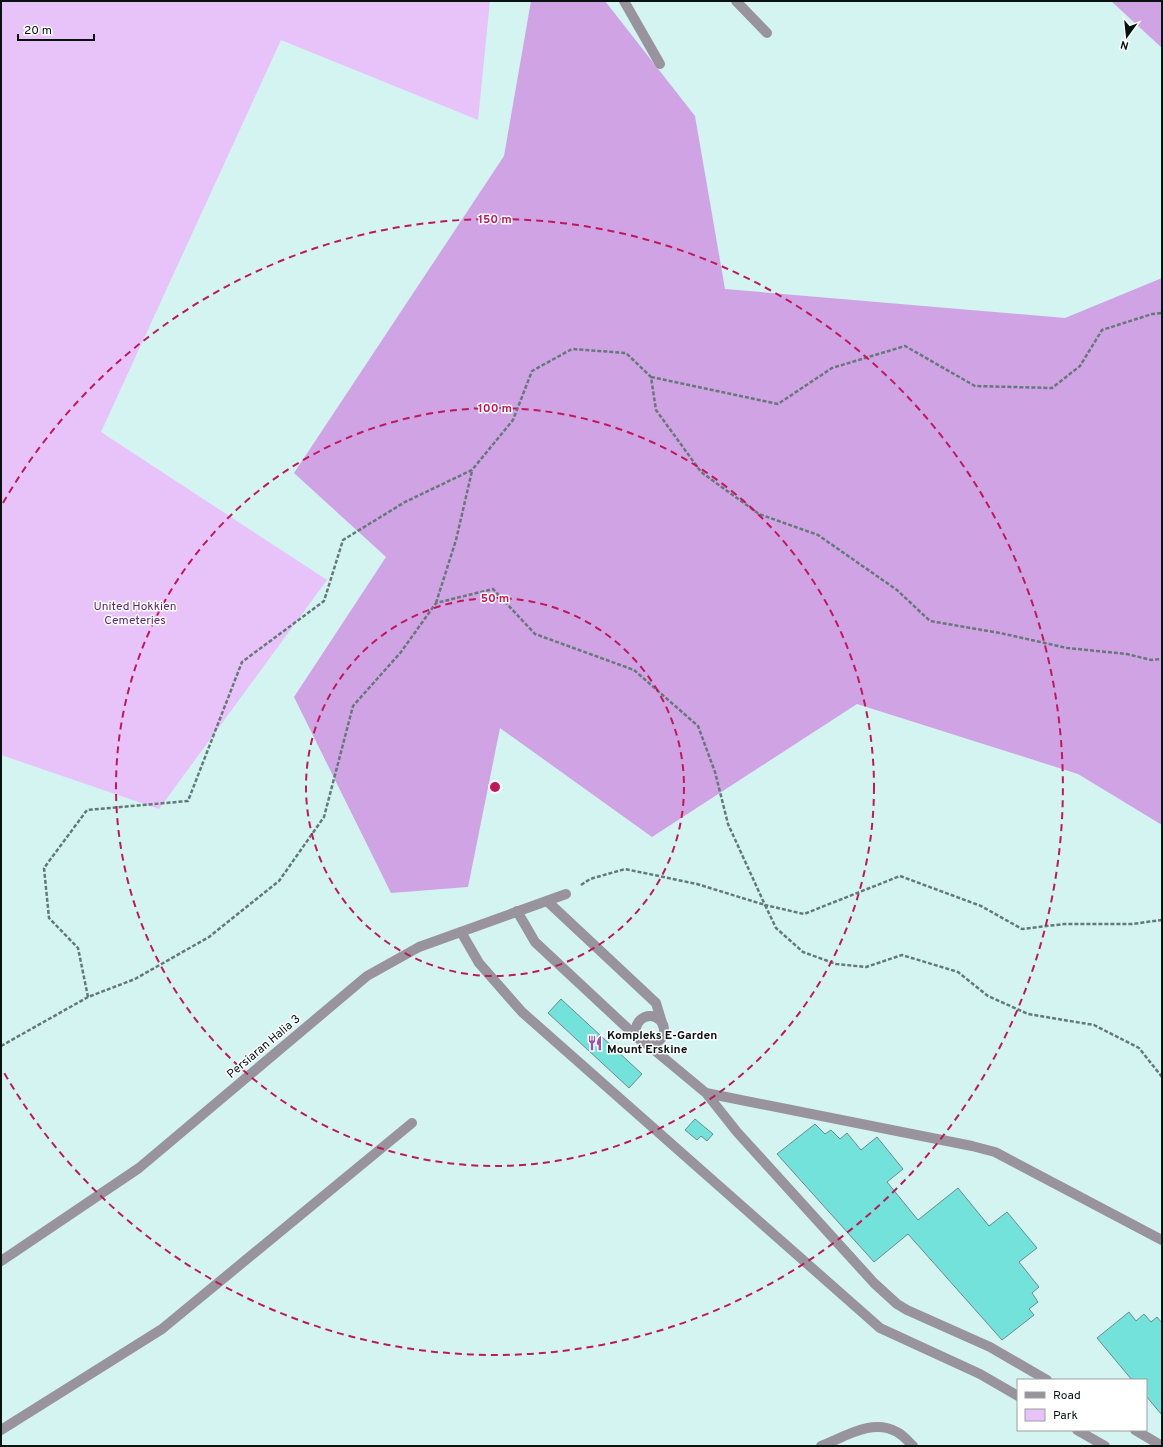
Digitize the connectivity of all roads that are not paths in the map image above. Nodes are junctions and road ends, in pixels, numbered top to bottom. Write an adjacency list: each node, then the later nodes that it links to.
1 (624, 1): 4 (street)
2 (736, 1): 3 (street)
3 (767, 33)
4 (660, 64)
5 (566, 894): 6 (street, Persiaran Halia 3)
6 (547, 900): 7 (street, Persiaran Halia 3); 9 (street)
7 (517, 911): 8 (street, Persiaran Halia 3); 10 (street)
8 (461, 932): 14 (street, Persiaran Halia 3); 16 (street)
9 (663, 1026): 10 (street); 10 (street)
10 (643, 1041): 11 (street)
11 (706, 1093): 13 (street); 15 (street)
12 (412, 1123): 17 (street)
13 (1162, 1240)
14 (1, 1261)
15 (1045, 1379)
16 (1017, 1395)
17 (1, 1430)
18 (1080, 1431): 22 (street)
19 (1137, 1431): 23 (street)
20 (821, 1446): 21 (street)
21 (913, 1446)
22 (1105, 1446)
23 (1162, 1446)

